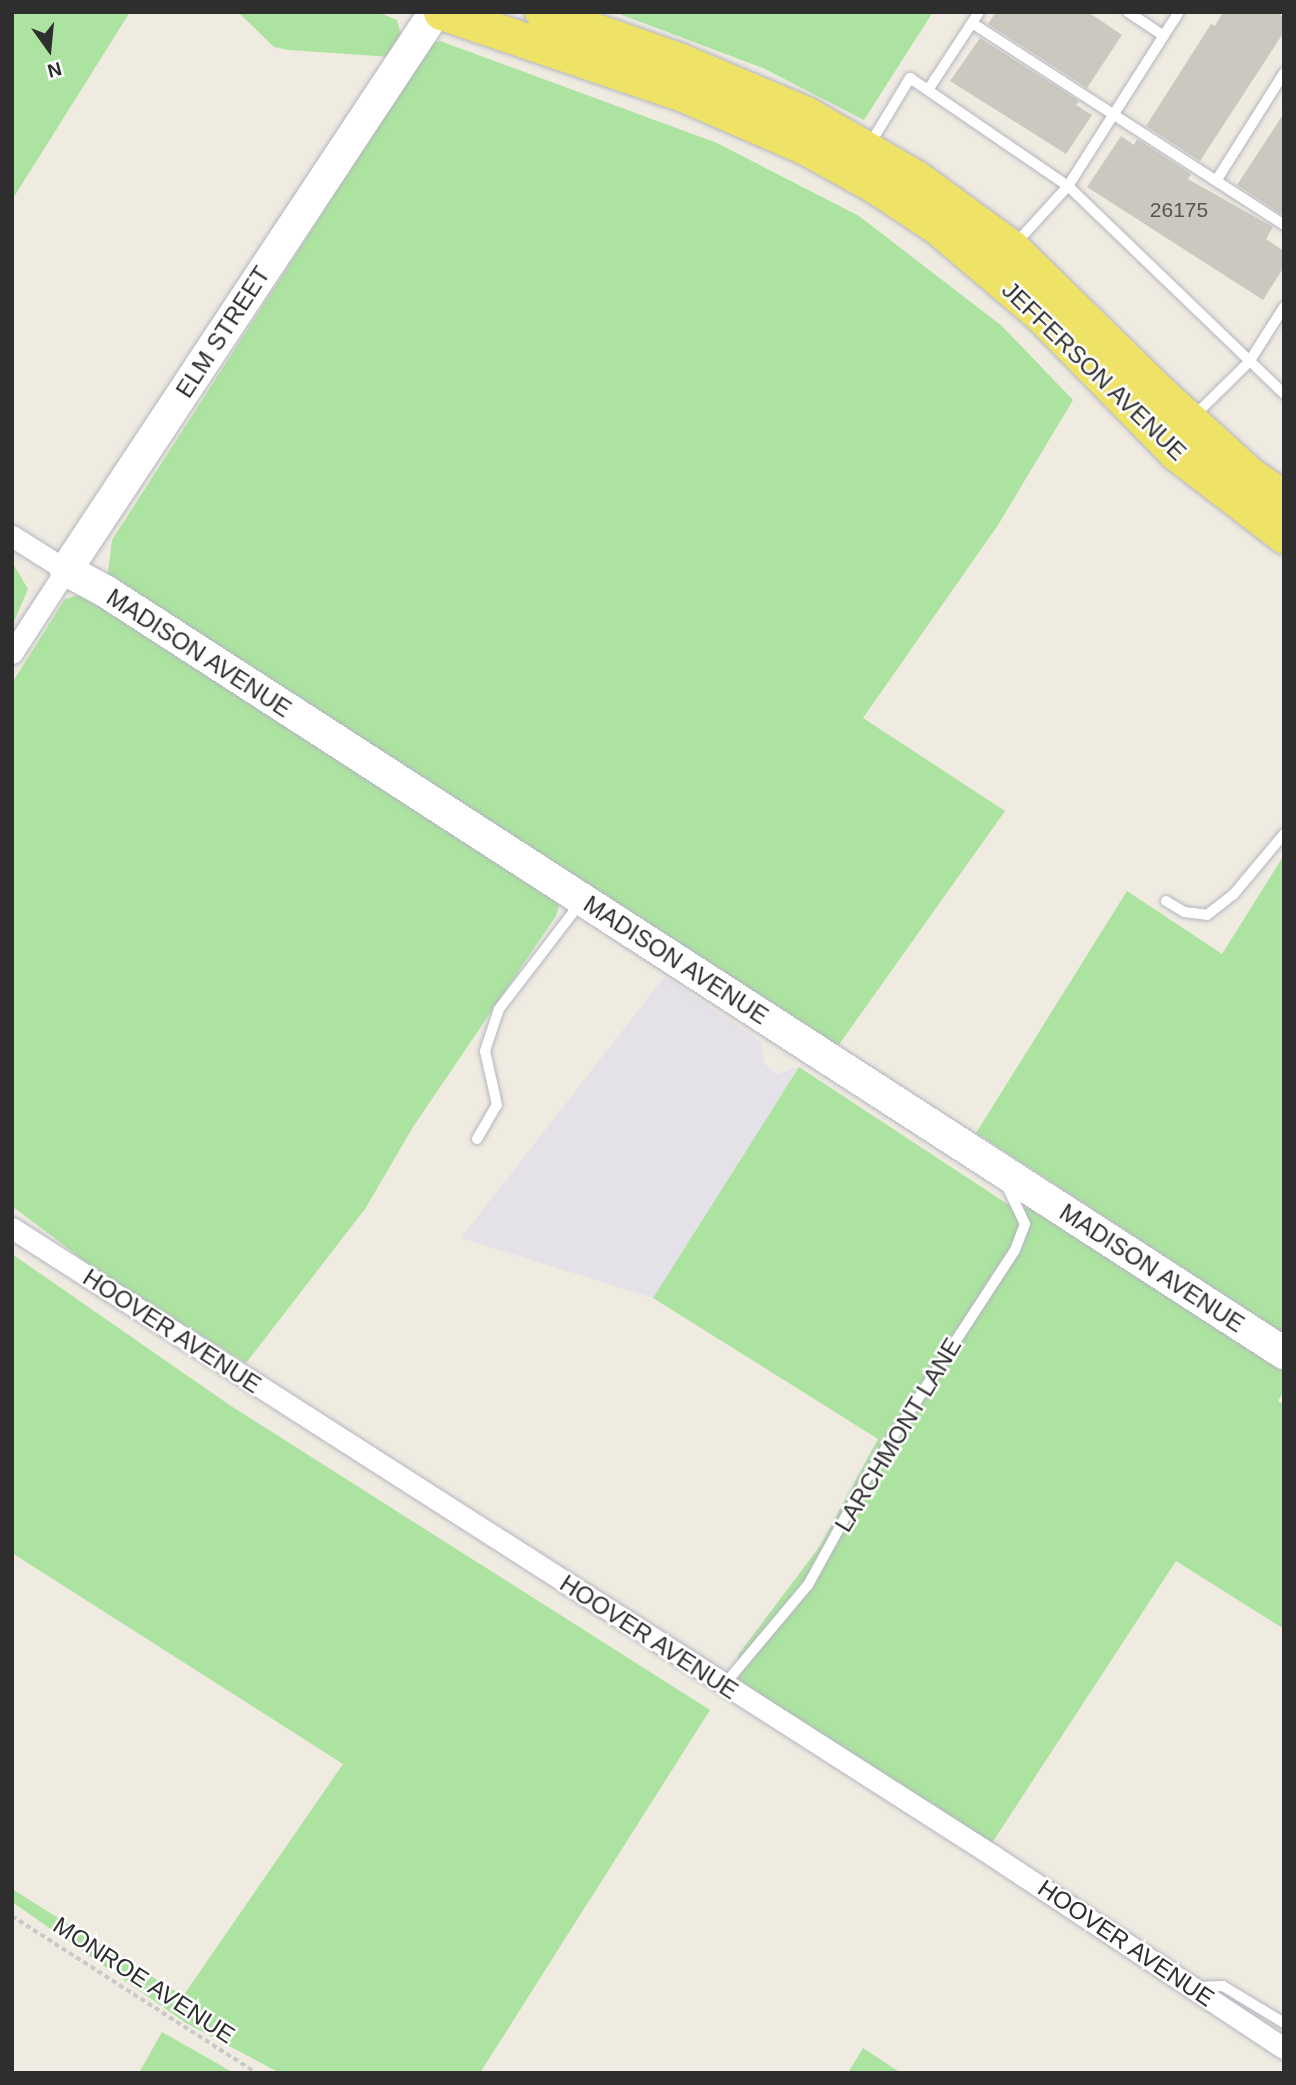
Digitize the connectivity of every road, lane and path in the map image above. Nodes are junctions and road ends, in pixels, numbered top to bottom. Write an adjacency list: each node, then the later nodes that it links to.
1 (435, 12): 25 (street, ELM STREET)
2 (441, 12): 14 (main road, JEFFERSON AVENUE)
3 (542, 12): 12 (main road, JEFFERSON AVENUE)
4 (979, 12): 7 (lane)
5 (1128, 12): 8 (lane)
6 (1180, 12): 8 (lane)
7 (972, 23): 10 (lane); 11 (lane)
8 (1164, 36): 11 (lane)
9 (1284, 73): 13 (lane)
10 (928, 90): 12 (lane); 15 (lane)
11 (1114, 115): 13 (lane); 15 (lane)
12 (868, 148): 17 (main road, JEFFERSON AVENUE)
13 (1216, 181): 16 (lane)
14 (874, 185): 17 (main road); 24 (main road, JEFFERSON AVENUE)
15 (1069, 186): 17 (lane); 19 (lane)
16 (1284, 225)
17 (1012, 248): 21 (main road, JEFFERSON AVENUE)
18 (1284, 307): 19 (lane)
19 (1249, 362): 20 (lane); 21 (lane)
20 (1284, 394)
21 (1189, 420): 22 (main road, JEFFERSON AVENUE)
22 (1284, 498)
23 (12, 536): 25 (street)
24 (1284, 536)
25 (66, 570): 26 (street, ELM STREET); 28 (street, MADISON AVENUE)
26 (12, 653)
27 (1284, 834): 29 (lane)
28 (582, 900): 30 (lane); 31 (street, MADISON AVENUE)
29 (1166, 901)
30 (477, 1139)
31 (1000, 1170): 33 (street, MADISON AVENUE); 34 (lane, LARCHMONT LANE)
32 (12, 1228): 34 (street, HOOVER AVENUE)
33 (1284, 1353)
34 (724, 1685): 36 (street, HOOVER AVENUE)
35 (12, 1916): 39 (path, MONROE AVENUE)
36 (1193, 1988): 37 (lane); 38 (street, HOOVER AVENUE)
37 (1284, 2024)
38 (1284, 2048)
39 (257, 2073)

